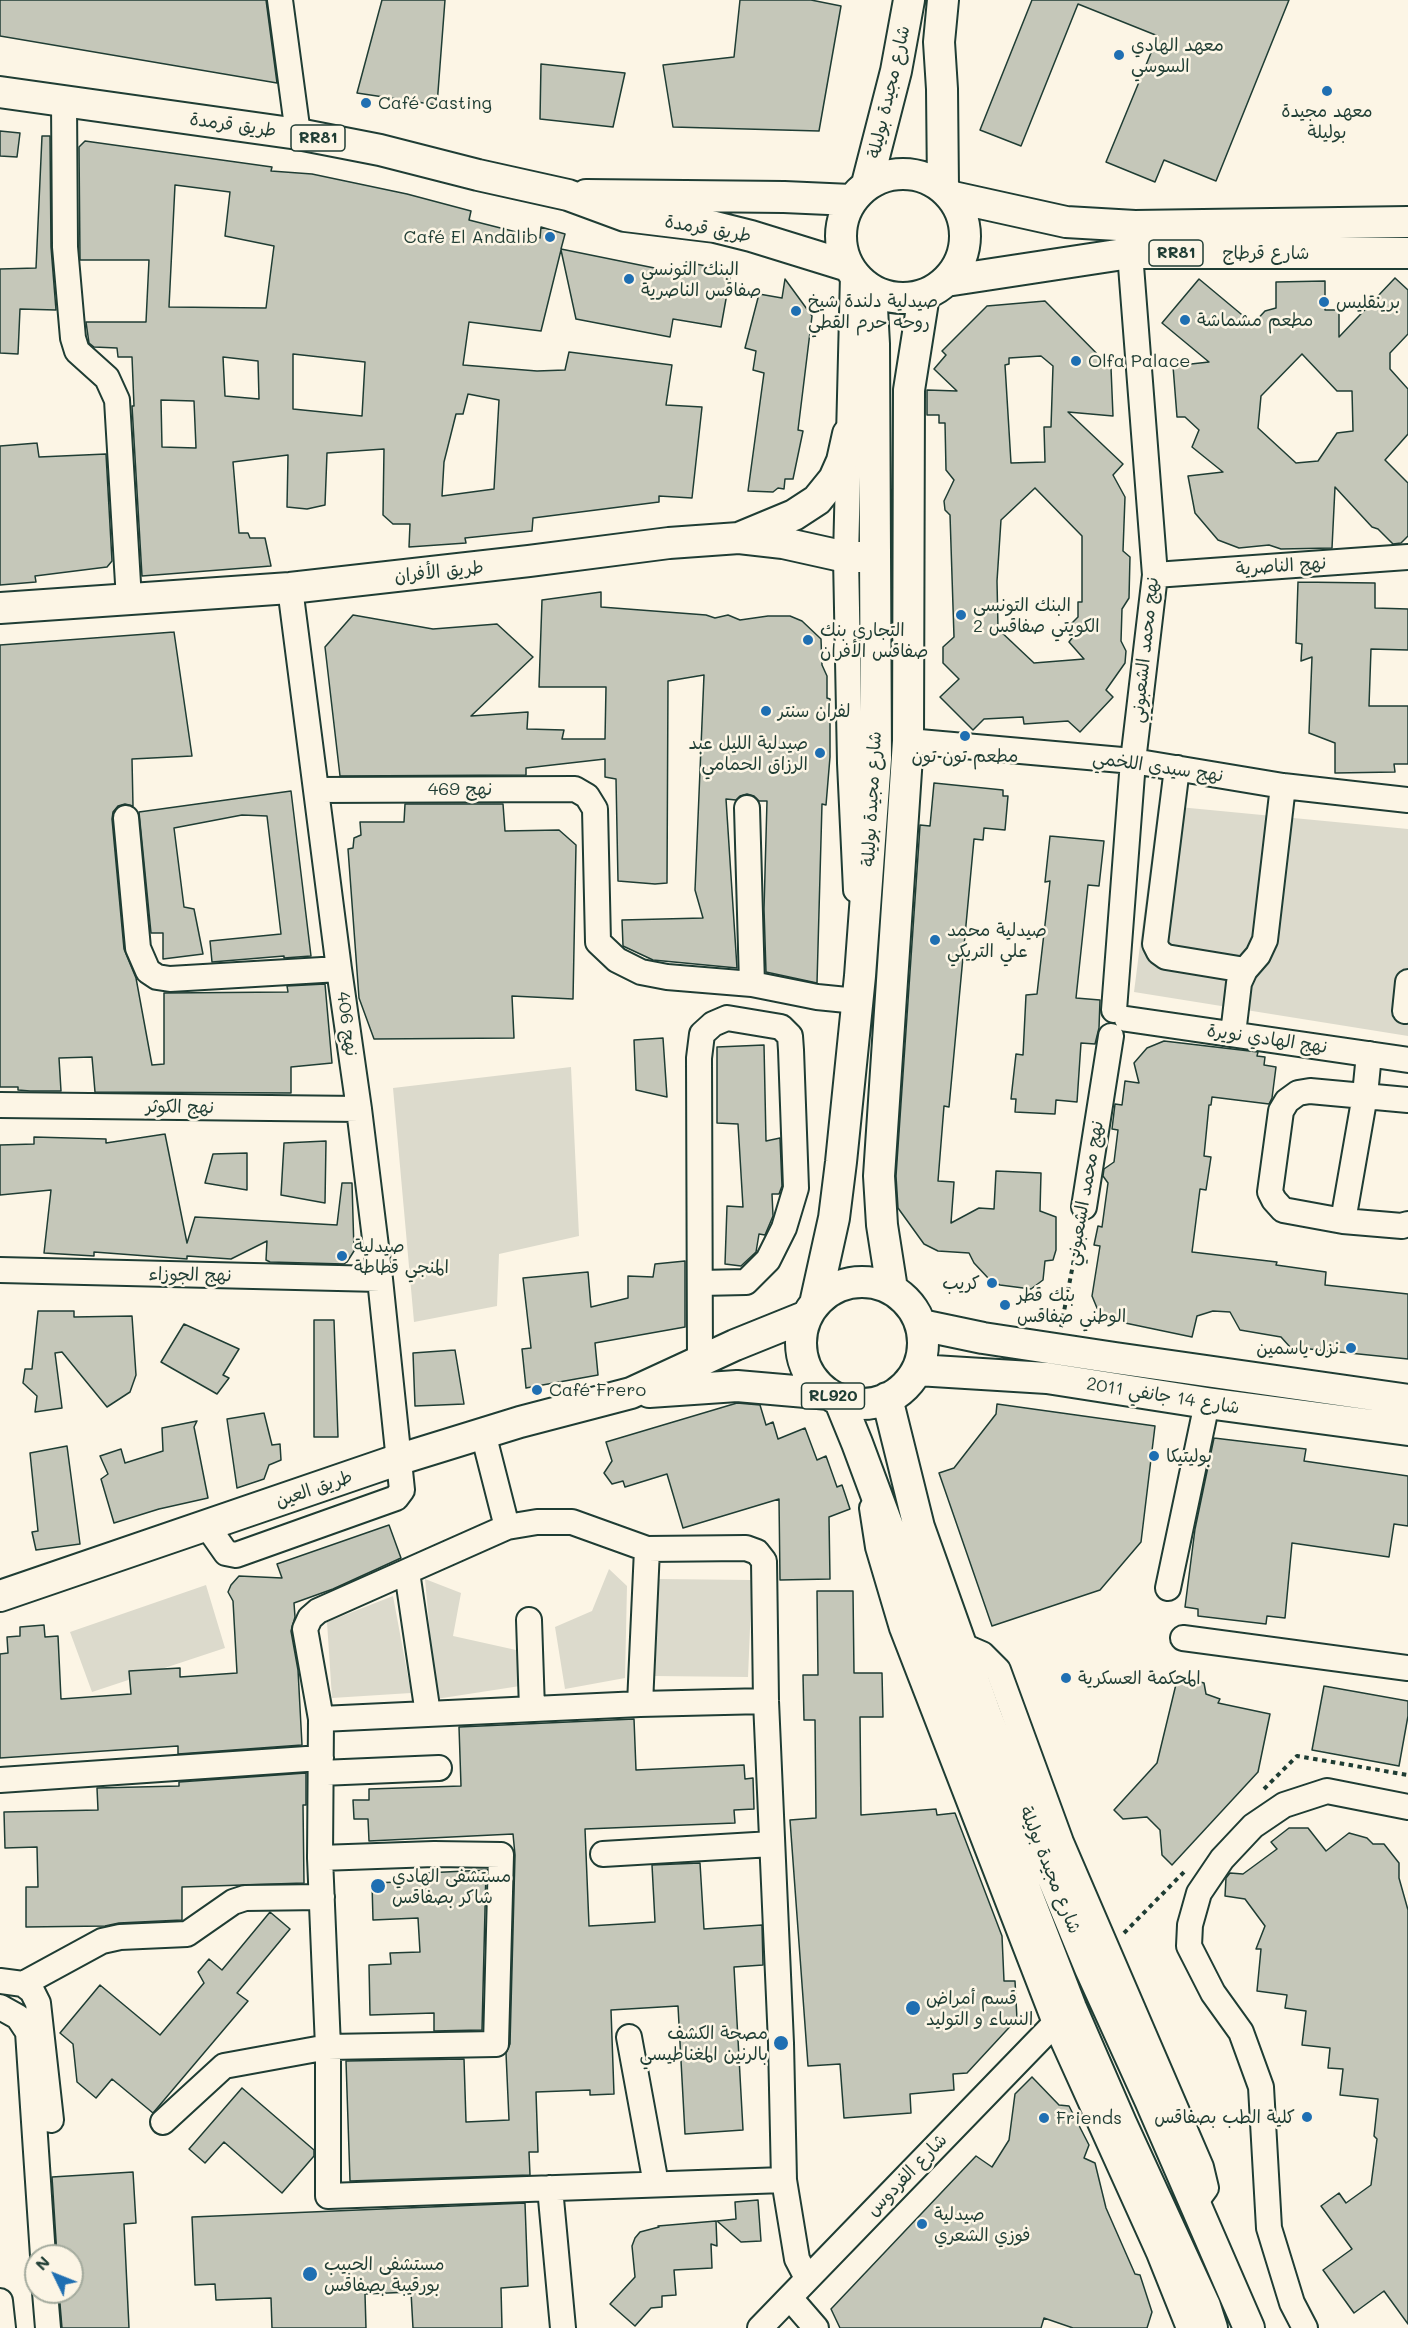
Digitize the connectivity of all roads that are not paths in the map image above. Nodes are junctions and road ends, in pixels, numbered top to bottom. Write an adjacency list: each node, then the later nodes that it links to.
1 (280, 0): 6 (street)
2 (909, 0): 7 (main road, شارع مجيدة بوليلة)
3 (943, 0): 8 (main road, شارع مجيدة بوليلة)
4 (0, 92): 5 (main road, طريق قرمدة / RR81)
5 (64, 101): 6 (main road, طريق قرمدة / RR81); 22 (street)
6 (298, 134): 9 (main road, طريق قرمدة / RR81)
7 (859, 192): 8 (main road, RR81); 9 (main road, طريق قرمدة / RR81); 13 (main road)
8 (948, 192): 10 (main road, شارع قرطاج / RR81); 14 (main road)
9 (568, 195): 13 (main road, طريق قرمدة / RR81)
10 (1408, 222)
11 (1130, 253): 12 (main road, شارع قرطاج / RR81); 14 (main road, شارع قرطاج / RR81); 20 (street, نهج محمد الشعبوني)
12 (1408, 253)
13 (858, 277): 14 (main road, RR81); 15 (street); 18 (main road, شارع مجيدة بوليلة)
14 (935, 288): 24 (main road, شارع مجيدة بوليلة)
15 (848, 434): 16 (main road); 17 (street)
16 (739, 538): 17 (main road, طريق الأفران); 21 (main road, طريق الأفران)
17 (846, 557): 18 (main road, طريق الأفران); 36 (street)
18 (875, 557): 36 (main road, شارع مجيدة بوليلة)
19 (1408, 557): 20 (street, نهج الناصرية)
20 (1155, 575): 25 (street, نهج محمد الشعبوني)
21 (290, 588): 22 (main road, طريق الأفران); 28 (street, نهج 406)
22 (129, 600): 23 (main road, طريق الأفران)
23 (0, 608)
24 (908, 741): 25 (street, نهج سيدي اللخمي); 52 (main road, شارع مجيدة بوليلة)
25 (1133, 761): 26 (street, نهج سيدي اللخمي); 38 (street, نهج محمد الشعبوني)
26 (1177, 768): 27 (street, نهج سيدي اللخمي); 33 (street)
27 (1283, 786): 29 (street, نهج سيدي اللخمي); 33 (street)
28 (316, 790): 32 (street, نهج 406); 35 (street, نهج 469)
29 (1408, 800)
30 (747, 808): 35 (street)
31 (126, 818): 32 (street)
32 (339, 969): 45 (street, نهج 406)
33 (1245, 970): 39 (street)
34 (1408, 982): 37 (street)
35 (752, 984): 36 (street)
36 (859, 989): 53 (main road, شارع مجيدة بوليلة)
37 (1405, 1011)
38 (1117, 1022): 39 (street, نهج الهادي نويرة); 46 (street, نهج محمد الشعبوني)
39 (1233, 1034): 40 (street, نهج الهادي نويرة)
40 (1369, 1054): 41 (street, نهج الهادي نويرة); 42 (street)
41 (1408, 1060)
42 (1365, 1095): 43 (street); 47 (street); 47 (street)
43 (1408, 1100)
44 (0, 1105): 45 (street, نهج الكوثر)
45 (359, 1109): 50 (street, نهج 406)
46 (1084, 1207)
47 (1343, 1221): 48 (street)
48 (1408, 1224)
49 (0, 1270): 50 (street, نهج الجوزاء)
50 (380, 1279): 64 (street, نهج 406)
51 (700, 1283): 51 (street); 55 (street)
52 (892, 1289): 53 (main road, RL920); 54 (main road)
53 (811, 1310): 55 (main road, طريق العين / RL920); 58 (main road, RL920)
54 (921, 1325): 56 (main road); 60 (main road, شارع 14 جانفي 2011)
55 (700, 1362): 57 (main road, طريق العين / RL920)
56 (917, 1370): 59 (main road, RL920); 61 (main road, شارع 14 جانفي 2011)
57 (631, 1393): 58 (main road, طريق العين / RL920); 63 (main road, طريق العين / RL920)
58 (834, 1397): 59 (main road, RL920); 88 (main road, شارع مجيدة بوليلة)
59 (887, 1398): 108 (main road, شارع مجيدة بوليلة)
60 (1408, 1400)
61 (1207, 1403): 62 (main road, شارع 14 جانفي 2011); 68 (street)
62 (1408, 1430)
63 (483, 1433): 64 (main road, طريق العين / RL920); 65 (street)
64 (397, 1460): 69 (main road, طريق العين / RL920)
65 (507, 1527): 66 (street); 67 (street)
66 (647, 1549): 73 (street); 74 (street)
67 (407, 1572): 76 (street); 77 (street)
68 (1168, 1588)
69 (0, 1596)
70 (529, 1620): 75 (street)
71 (1183, 1638): 72 (street)
72 (1408, 1668)
73 (766, 1701): 74 (street); 82 (street)
74 (640, 1704): 75 (street)
75 (532, 1709): 76 (street)
76 (428, 1714): 77 (street)
77 (321, 1719): 78 (street)
78 (321, 1765): 79 (street); 80 (street); 84 (street)
79 (439, 1768)
80 (0, 1780)
81 (1408, 1807): 109 (street)
82 (772, 1844): 83 (street); 93 (street)
83 (603, 1854)
84 (320, 1858): 85 (street); 90 (street)
85 (322, 1897): 86 (street); 90 (street)
86 (12, 1982): 91 (street)
87 (0, 2007): 96 (street)
88 (1063, 2015): 97 (street, شارع الفردوس); 106 (street, شارع مجيدة بوليلة); 107 (main road, شارع مجيدة بوليلة)
89 (629, 2037): 94 (street)
90 (328, 2047): 92 (street); 95 (street)
91 (51, 2120)
92 (163, 2122)
93 (784, 2180): 94 (street); 97 (street)
94 (656, 2184): 95 (street)
95 (550, 2188): 103 (street)
96 (42, 2244)
97 (807, 2278): 98 (street, شارع الفردوس)
98 (790, 2298): 104 (street, شارع الفردوس); 105 (street)
99 (0, 2301): 101 (street)
100 (46, 2304): 102 (street)
101 (3, 2328)
102 (48, 2328)
103 (563, 2328)
104 (760, 2328)
105 (816, 2328)
106 (1189, 2328)
107 (1212, 2328)
108 (1249, 2328)
109 (1305, 2328)

